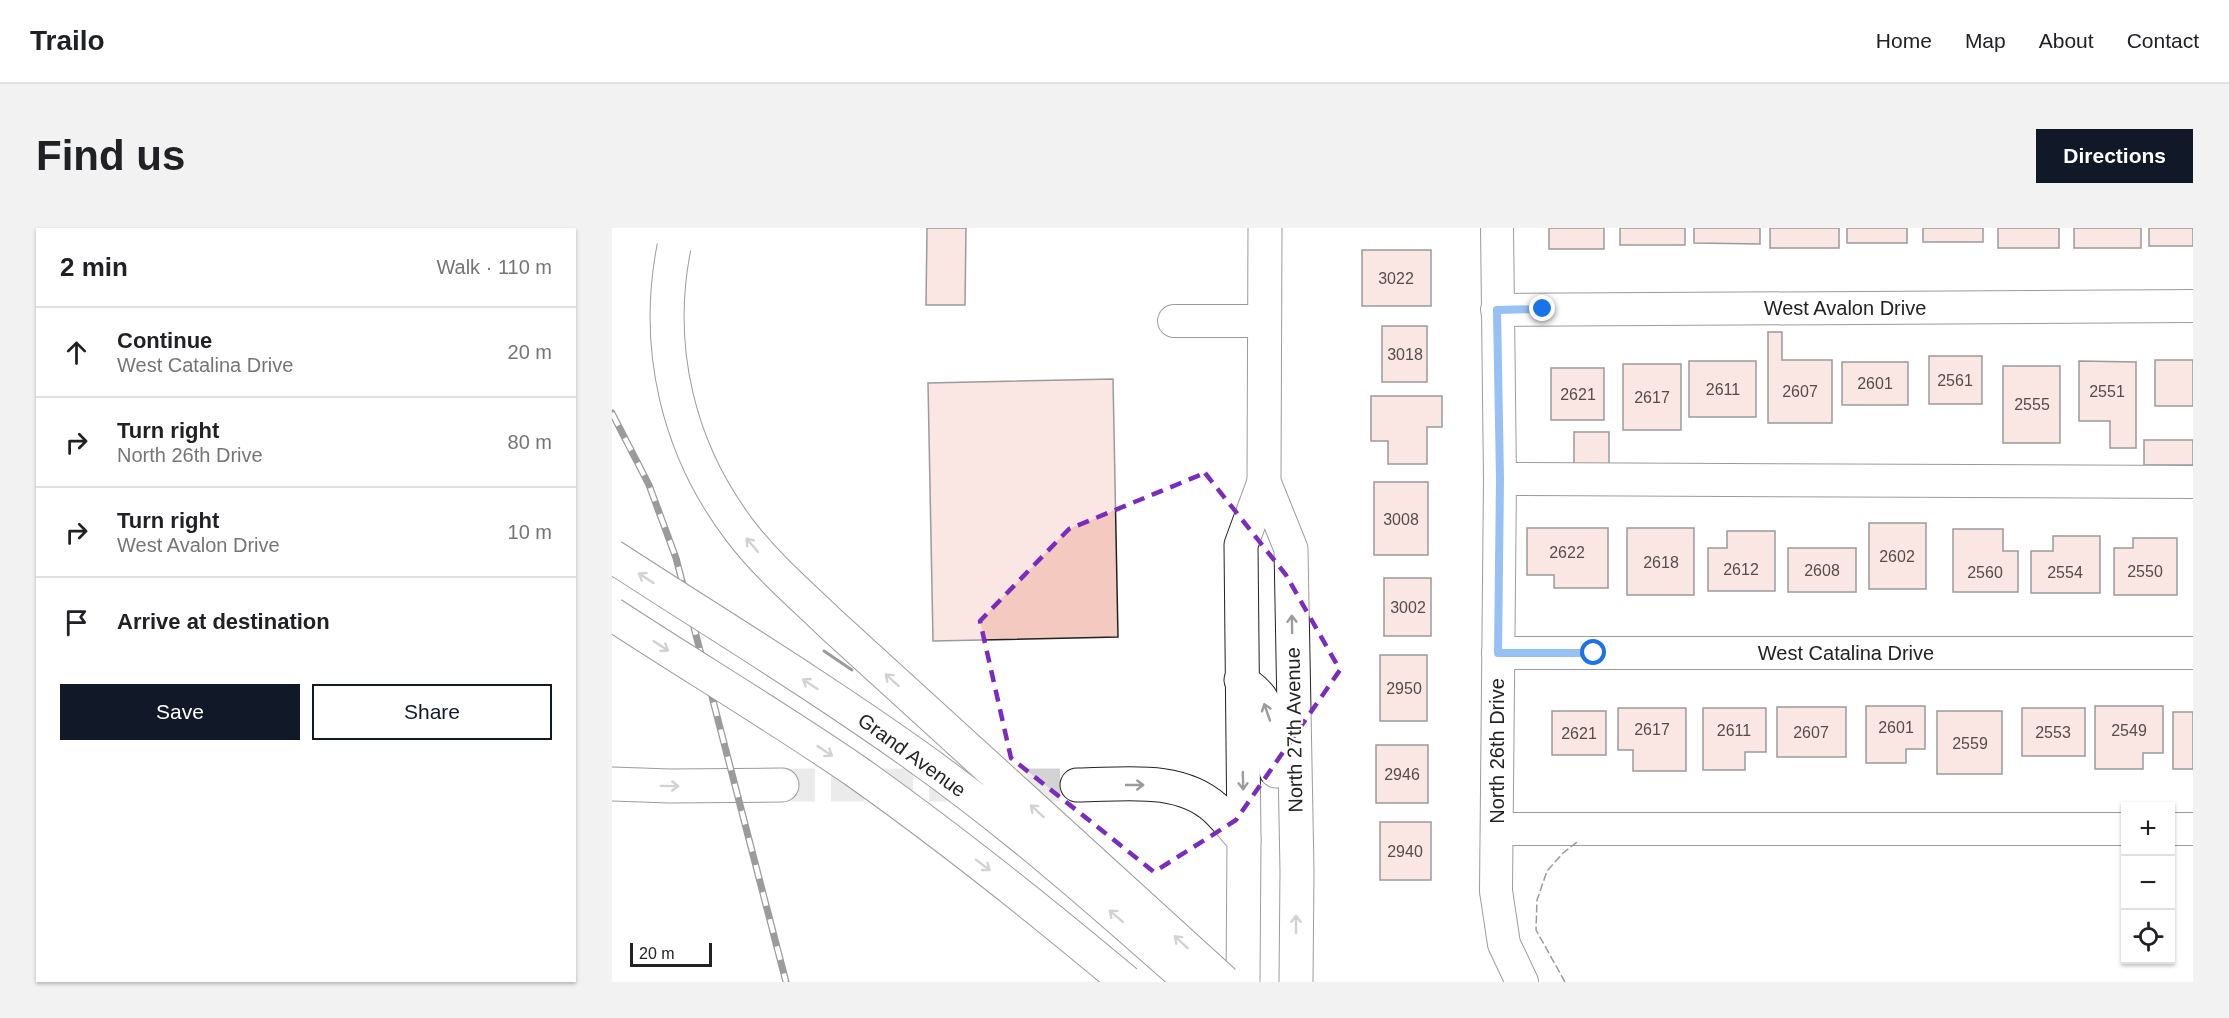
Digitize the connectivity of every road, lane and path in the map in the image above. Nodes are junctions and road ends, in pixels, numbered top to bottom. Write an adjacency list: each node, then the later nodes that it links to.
1 (1265, 228): 7 (main road, North 27th Avenue)
2 (1497, 228): 5 (street, North 26th Drive)
3 (676, 238): 27 (main road, one-way to 3, bridge)
4 (2193, 306): 5 (street, West Avalon Drive)
5 (1497, 310): 8 (street, North 26th Drive)
6 (1174, 321): 7 (street)
7 (1265, 321): 9 (main road, North 27th Avenue)
8 (1500, 479): 10 (street); 13 (street, North 26th Drive)
9 (1264, 482): 15 (main road, North 27th Avenue); 24 (main road, North 27th Avenue, one-way to 9)
10 (2193, 482)
11 (612, 556): 26 (main road, Grand Avenue, one-way to 11, bridge)
12 (612, 614): 25 (main road, one-way to 25, bridge)
13 (1498, 653): 14 (street, West Catalina Drive); 19 (street, North 26th Drive)
14 (2193, 653)
15 (1241, 680): 23 (main road, North 27th Avenue, one-way to 23); 24 (main road, one-way to 15)
16 (612, 784): 17 (main road, one-way to 17)
17 (782, 785)
18 (1077, 785): 23 (main road, one-way to 23)
19 (1497, 829): 20 (street); 30 (street, North 26th Drive)
20 (2121, 829)
21 (2175, 829): 22 (street)
22 (2193, 829)
23 (1244, 840): 28 (main road, North 27th Avenue)
24 (1297, 871): 29 (main road, North 27th Avenue, one-way to 24)
25 (1126, 982)
26 (1191, 982)
27 (1224, 982)
28 (1243, 982)
29 (1296, 982)
30 (1522, 982)

